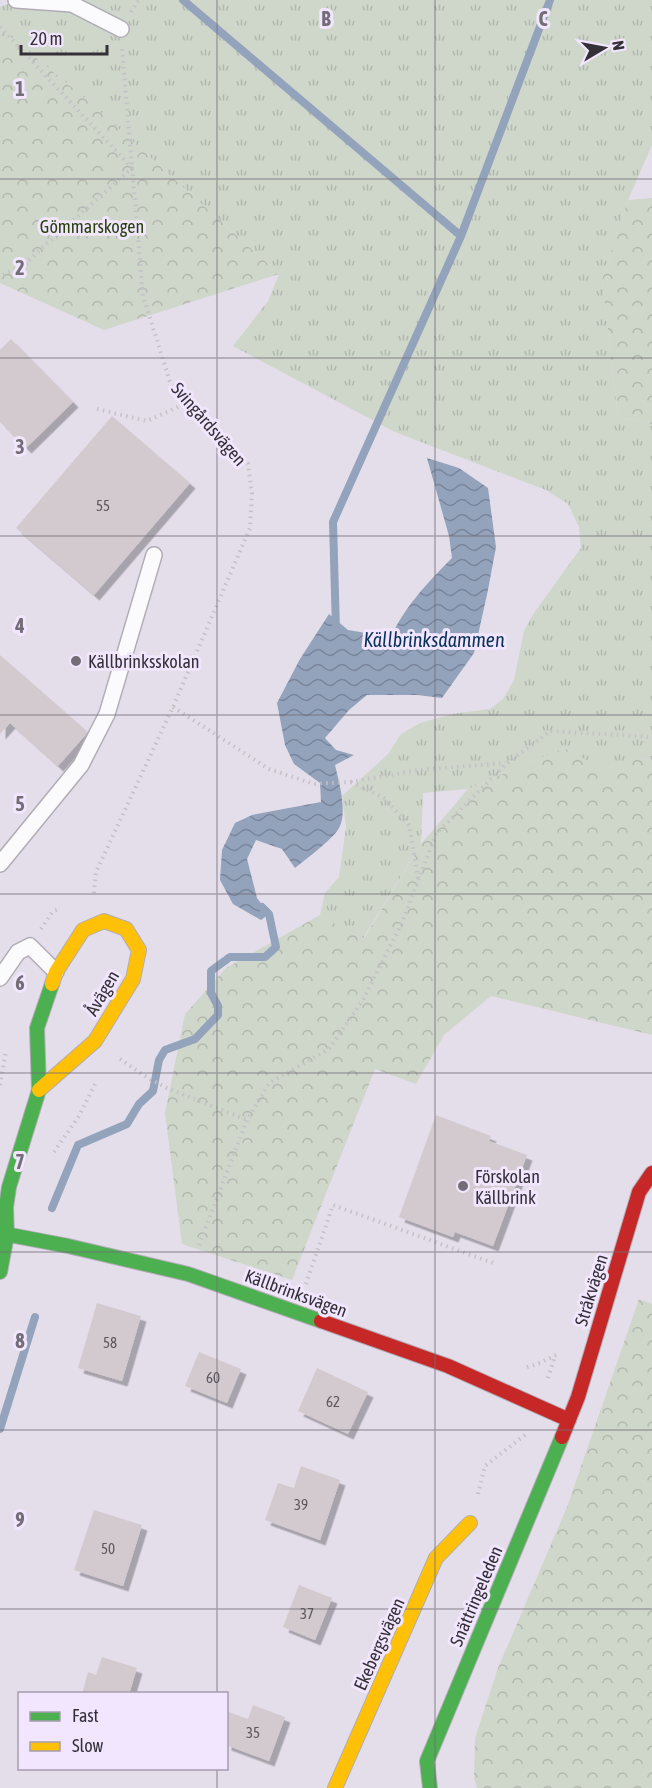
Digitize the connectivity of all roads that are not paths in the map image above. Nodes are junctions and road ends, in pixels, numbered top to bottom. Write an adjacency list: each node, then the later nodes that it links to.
1 (16, 0): 2 (lane)
2 (121, 29)
3 (154, 555): 4 (lane)
4 (0, 864)
5 (56, 972): 6 (lane); 7 (street, Åvägen); 7 (street, Åvägen)
6 (0, 978)
7 (39, 1090): 9 (street, Åvägen)
8 (652, 1173): 11 (street, Stråkvägen)
9 (3, 1234): 10 (street, Åvägen); 11 (street, Källbrinksvägen)
10 (0, 1272)
11 (569, 1420): 14 (street, Snättringeleden)
12 (470, 1523): 13 (street, Ekebergsvägen)
13 (335, 1788)
14 (430, 1788)

